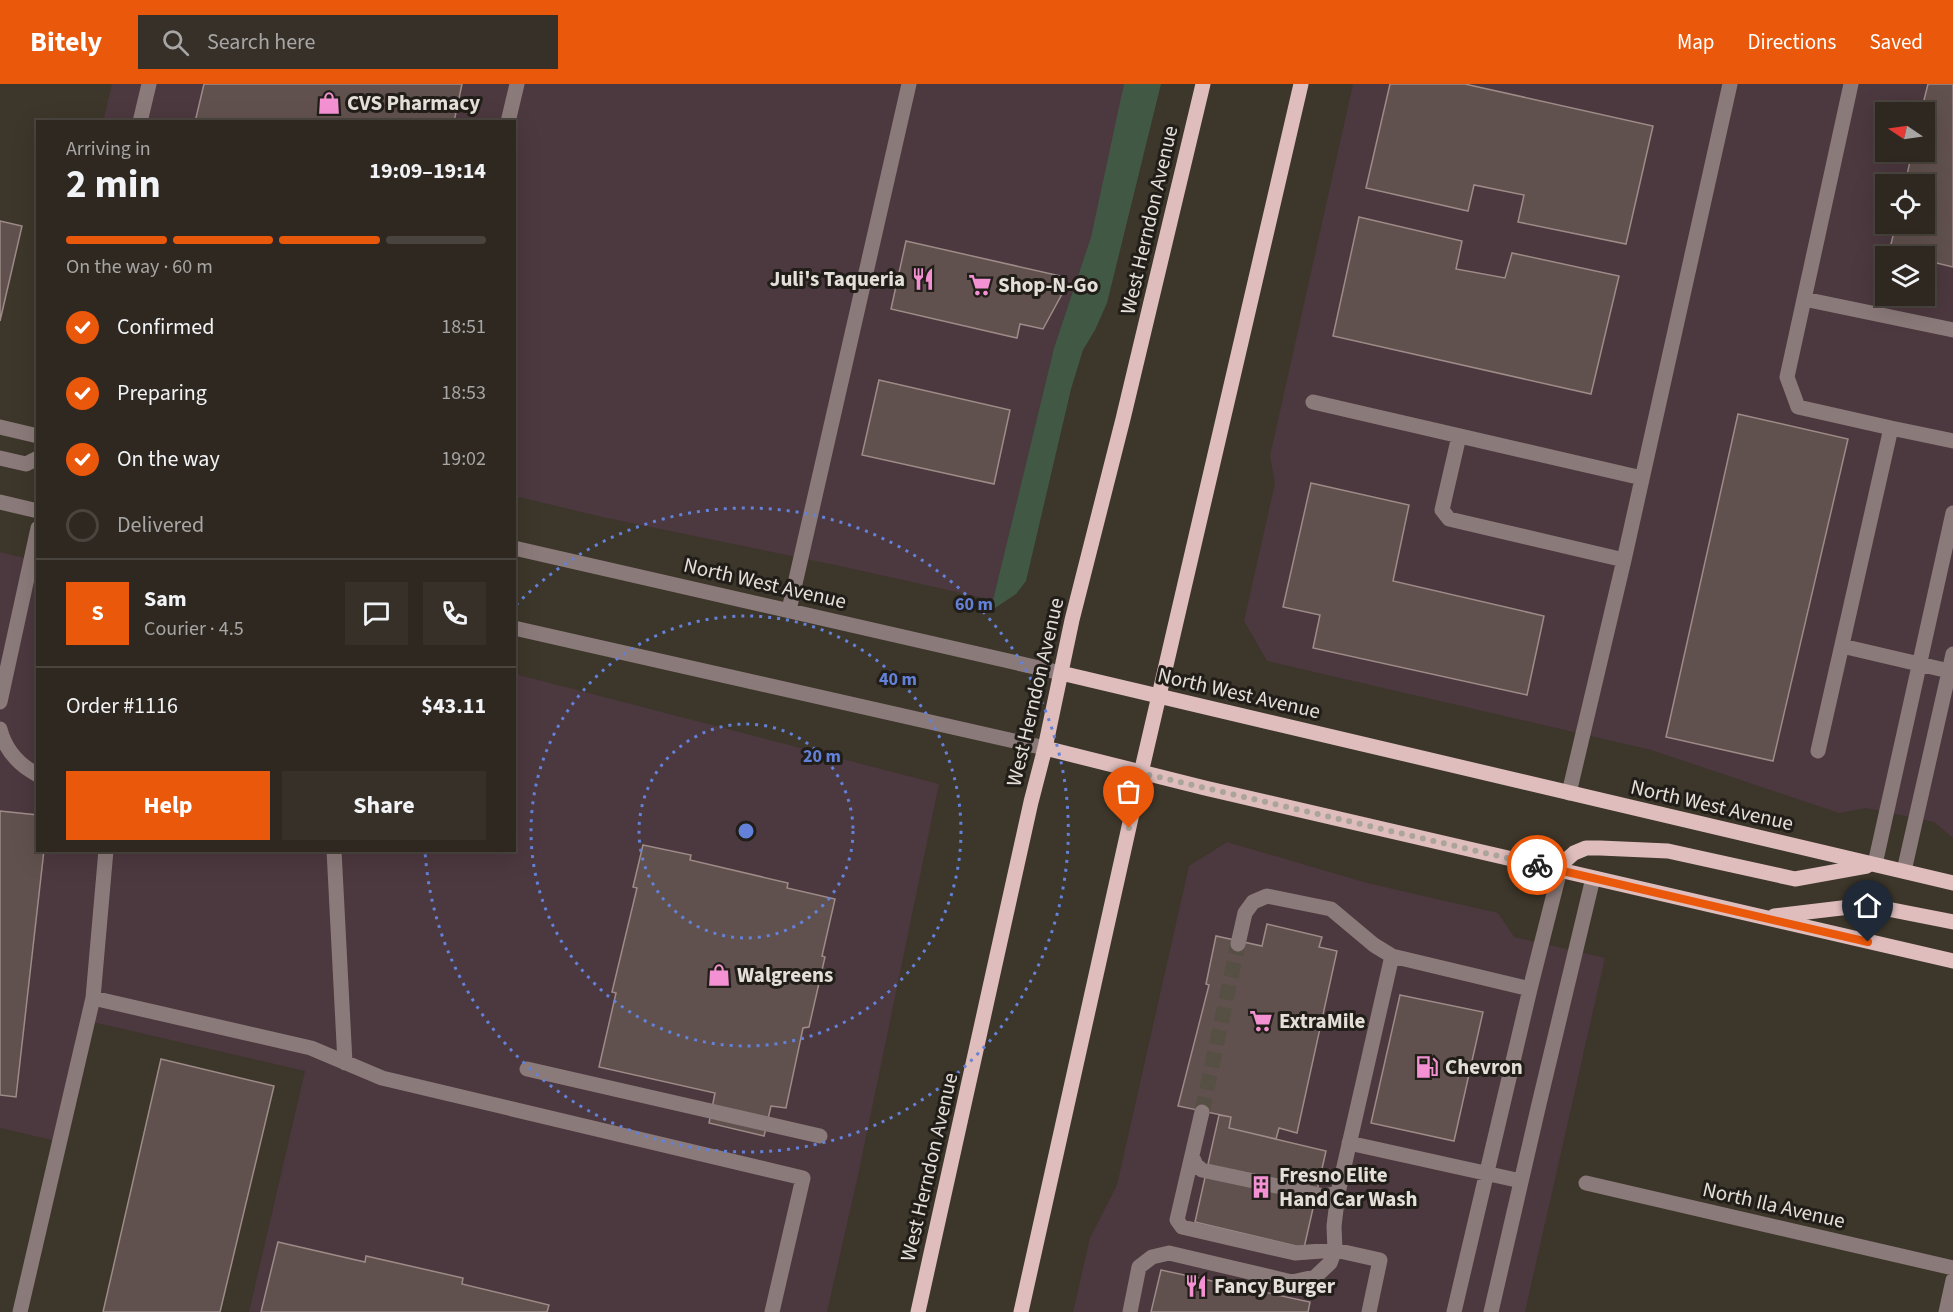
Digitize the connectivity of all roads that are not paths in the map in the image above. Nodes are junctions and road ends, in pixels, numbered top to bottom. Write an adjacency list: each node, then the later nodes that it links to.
1 (148, 84): 8 (street)
2 (517, 84): 9 (street)
3 (909, 84): 27 (street)
4 (1203, 84): 33 (main road, West Herndon Avenue)
5 (1301, 84): 34 (main road)
6 (1730, 84): 20 (street)
7 (1851, 84): 10 (street)
8 (140, 120)
9 (508, 120)
10 (1804, 299): 11 (street); 14 (street)
11 (1953, 330)
12 (1313, 402): 16 (street)
13 (0, 427): 15 (street)
14 (1891, 428): 17 (street); 29 (street)
15 (36, 436)
16 (1459, 436): 20 (street); 26 (street)
17 (1953, 441)
18 (0, 458): 19 (street)
19 (36, 459)
20 (1642, 478): 26 (street)
21 (0, 502): 22 (street)
22 (36, 511)
23 (1953, 513): 31 (street)
24 (36, 537): 35 (street)
25 (516, 548): 27 (street, North West Avenue)
26 (1624, 560): 41 (street)
27 (789, 610): 33 (street, North West Avenue)
28 (516, 628): 37 (street)
29 (1842, 646): 31 (street); 38 (street)
30 (1953, 654): 32 (street)
31 (1919, 664): 32 (street); 44 (street)
32 (1951, 671): 46 (street)
33 (1061, 673): 34 (main road, North West Avenue); 37 (main road, West Herndon Avenue)
34 (1159, 696): 40 (main road); 41 (main road, North West Avenue)
35 (0, 702)
36 (0, 729): 39 (street)
37 (1045, 747): 40 (main road); 71 (main road, West Herndon Avenue)
38 (1818, 751)
39 (36, 773)
40 (1141, 773): 45 (main road); 72 (main road)
41 (1569, 793): 44 (main road, North West Avenue)
42 (106, 852): 55 (street)
43 (334, 852): 56 (street)
44 (1875, 864): 45 (main road); 46 (main road, North West Avenue)
45 (1560, 870): 47 (main road); 54 (street)
46 (1904, 871): 48 (main road, North West Avenue)
47 (1593, 878): 49 (main road); 63 (street)
48 (1953, 883)
49 (1762, 917): 50 (main road); 53 (main road)
50 (1953, 922)
51 (1238, 944): 52 (street)
52 (1392, 956): 54 (street); 60 (street)
53 (1953, 962)
54 (1530, 989): 62 (street)
55 (93, 998): 56 (street); 69 (street)
56 (345, 1063): 70 (street)
57 (527, 1069): 59 (street)
58 (1202, 1113): 61 (street)
59 (820, 1136)
60 (1349, 1143): 62 (street); 65 (street)
61 (1192, 1156): 65 (street); 66 (street)
62 (1486, 1174): 63 (street); 75 (street)
63 (1521, 1181): 76 (street)
64 (1586, 1184): 67 (street, North Ila Avenue)
65 (1338, 1193): 66 (street)
66 (1335, 1250): 73 (street); 74 (street)
67 (1953, 1268)
68 (1953, 1280): 77 (street)
69 (20, 1312)
70 (772, 1312)
71 (918, 1312)
72 (1021, 1312)
73 (1130, 1312)
74 (1369, 1312)
75 (1454, 1312)
76 (1491, 1312)
77 (1946, 1312)

